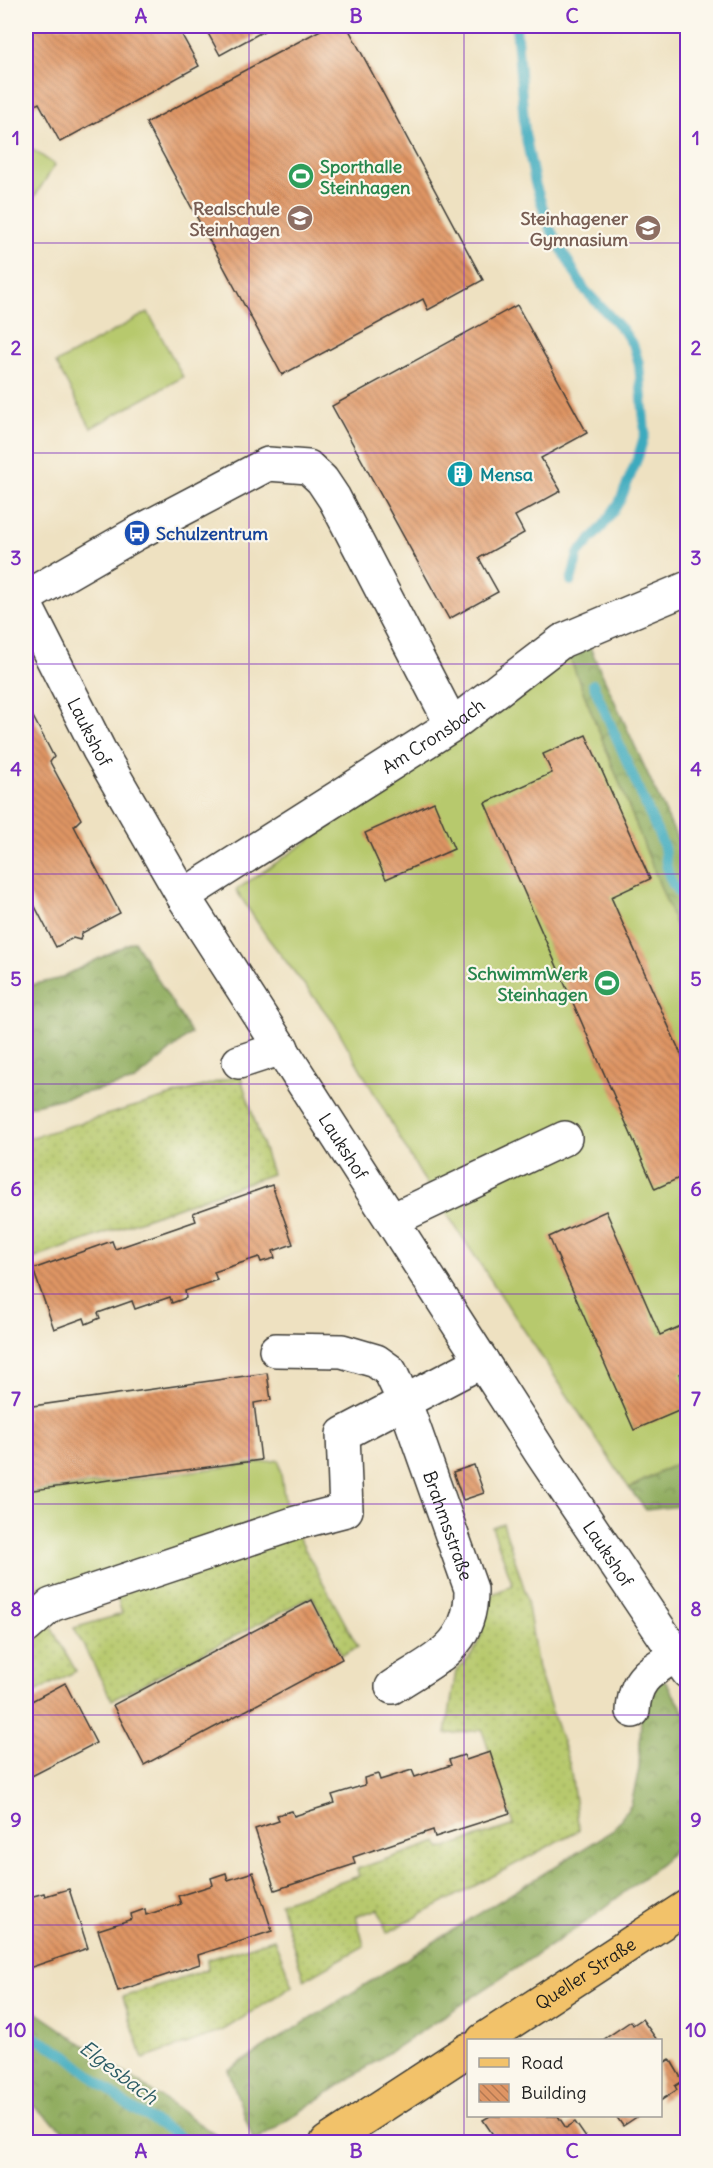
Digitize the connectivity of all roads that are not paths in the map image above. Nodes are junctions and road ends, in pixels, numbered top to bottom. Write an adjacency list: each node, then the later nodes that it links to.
1 (687, 588): 4 (street, Am Cronsbach)
2 (26, 597): 4 (street)
3 (26, 606): 5 (street, Laukshof)
4 (452, 725): 5 (street, Am Cronsbach)
5 (183, 896): 6 (street, Laukshof)
6 (282, 1048): 7 (street); 9 (street, Laukshof)
7 (239, 1062)
8 (565, 1138): 9 (street)
9 (392, 1220): 11 (street, Laukshof)
10 (276, 1350): 12 (street, Brahmsstraße)
11 (482, 1361): 12 (street); 14 (street, Laukshof)
12 (405, 1402): 13 (street); 15 (street, Brahmsstraße)
13 (26, 1627)
14 (682, 1664): 16 (street)
15 (392, 1687)
16 (633, 1711)
17 (687, 1906): 18 (main road, Queller Straße)
18 (485, 2039)
19 (467, 2051): 20 (main road)
20 (327, 2142)

